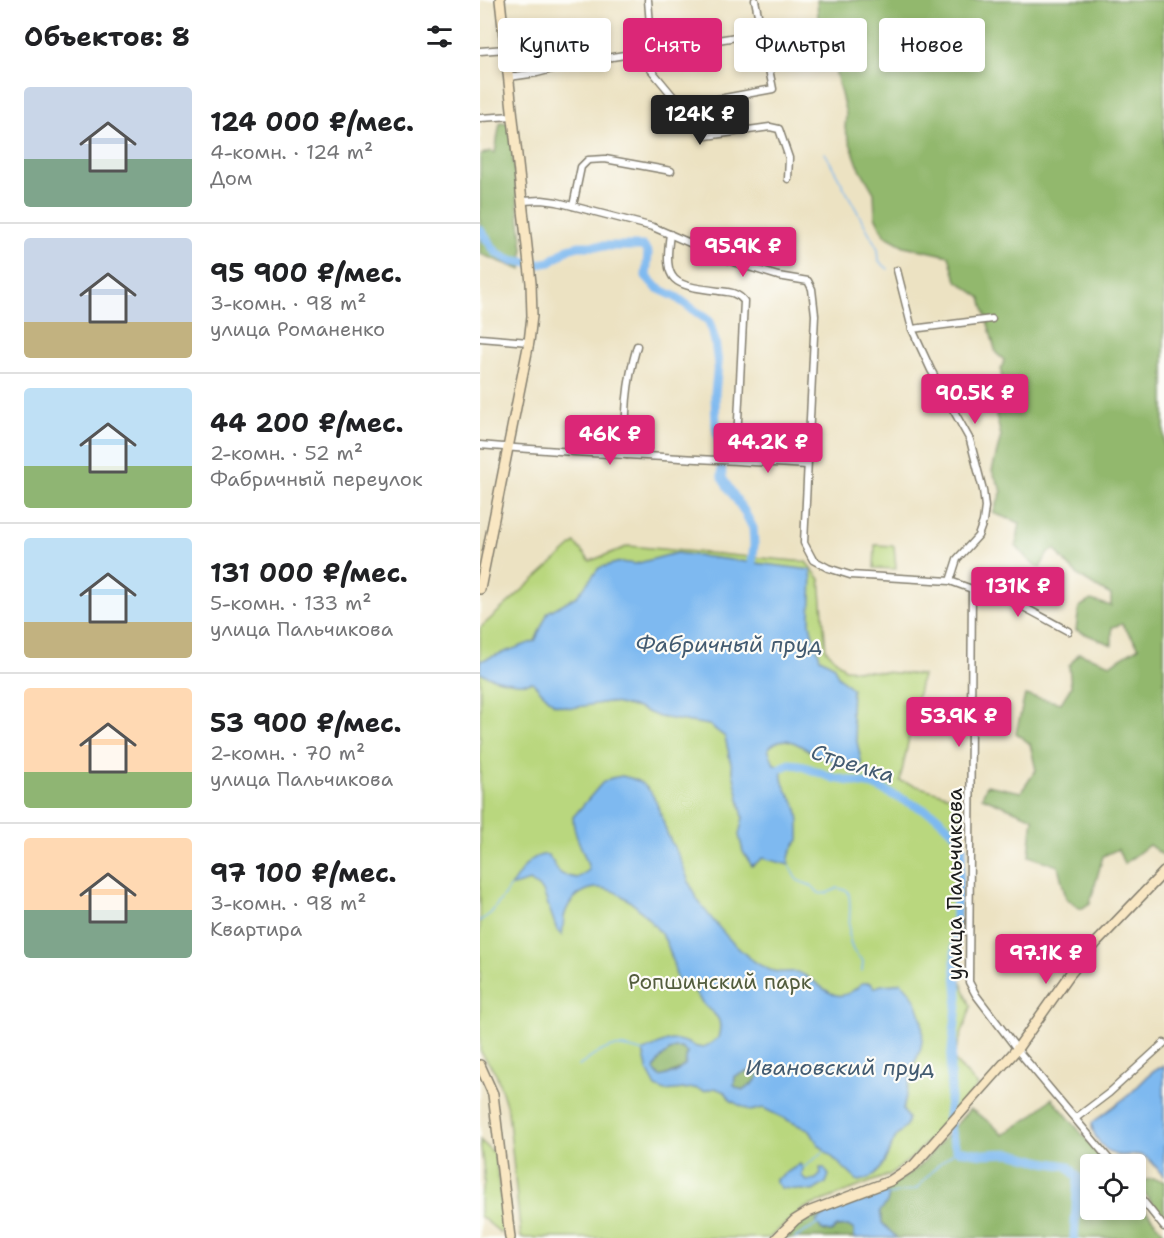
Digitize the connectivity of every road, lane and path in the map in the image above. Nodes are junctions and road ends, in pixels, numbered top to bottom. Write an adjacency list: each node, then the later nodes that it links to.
1 (500, 0): 4 (main road)
2 (648, 0): 5 (street)
3 (755, 0): 6 (street)
4 (502, 18)
5 (649, 18)
6 (758, 18)
7 (498, 50): 8 (street)
8 (480, 51)
9 (623, 56): 13 (street)
10 (508, 72): 13 (main road)
11 (653, 72): 14 (street)
12 (769, 72): 14 (street)
13 (509, 77): 15 (main road)
14 (681, 106): 18 (street)
15 (513, 116): 16 (street); 19 (main road)
16 (480, 118)
17 (671, 171): 20 (street)
18 (788, 180)
19 (522, 201): 20 (street); 26 (main road)
20 (573, 206): 21 (street)
21 (670, 234): 31 (street); 32 (street)
22 (897, 270): 24 (street)
23 (992, 319): 24 (street)
24 (912, 329): 33 (street)
25 (480, 338): 26 (street)
26 (529, 342): 29 (main road)
27 (637, 346): 30 (street)
28 (480, 446): 29 (street)
29 (508, 448): 30 (street); 34 (main road)
30 (627, 455): 31 (street)
31 (734, 460): 32 (street)
32 (807, 465): 33 (street)
33 (950, 580): 35 (street)
34 (480, 589)
35 (972, 589): 36 (street); 39 (street, улица Пальчикова)
36 (1068, 631)
37 (1164, 872): 39 (main road)
38 (1164, 1043): 41 (street)
39 (1017, 1049): 41 (street, улица Пальчикова); 46 (main road)
40 (480, 1065): 45 (main road)
41 (1076, 1118): 42 (street, улица Пальчикова)
42 (1105, 1154)
43 (1146, 1204): 44 (street)
44 (1164, 1227)
45 (510, 1238)
46 (777, 1238)

